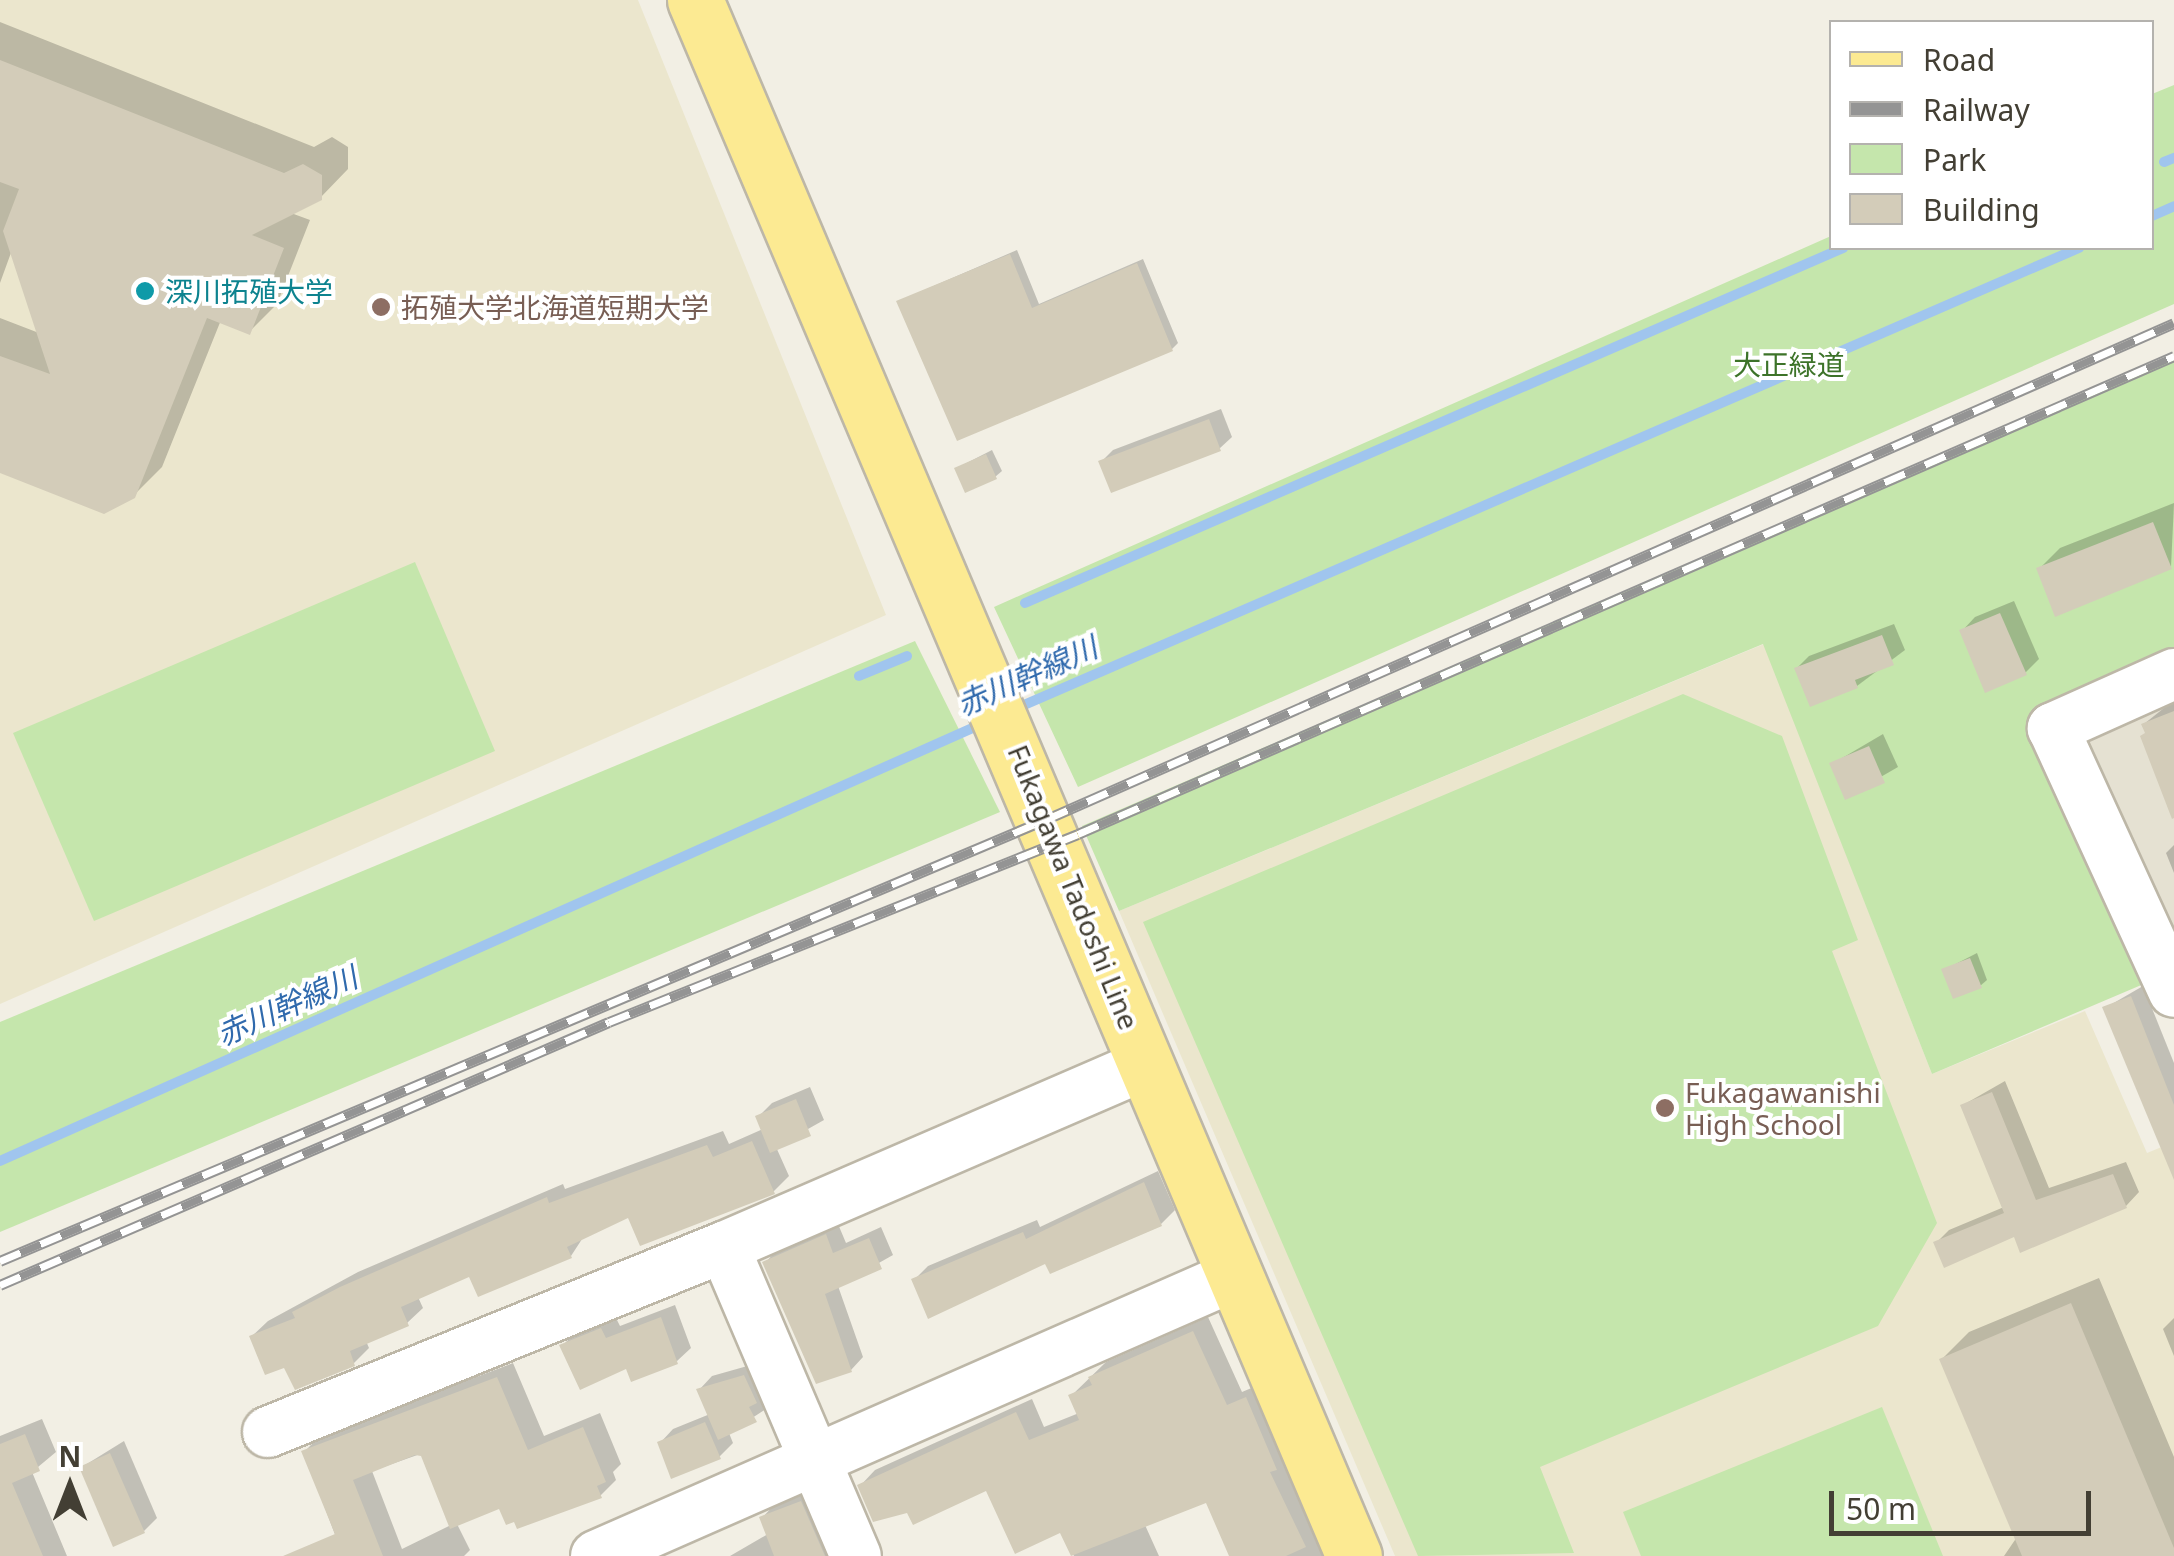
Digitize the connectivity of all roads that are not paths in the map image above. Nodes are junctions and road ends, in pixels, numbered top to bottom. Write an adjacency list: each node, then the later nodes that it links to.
1 (695, 0): 4 (main road, Fukagawa Tadoshi Line)
2 (2174, 674): 3 (street)
3 (2174, 992)
4 (1147, 1064): 5 (street); 6 (main road, Fukagawa Tadoshi Line)
5 (724, 1247): 7 (street); 8 (street)
6 (1236, 1275): 8 (street); 11 (main road, Fukagawa Tadoshi Line)
7 (268, 1432)
8 (818, 1464): 9 (street); 10 (street)
9 (596, 1556)
10 (856, 1556)
11 (1354, 1556)

